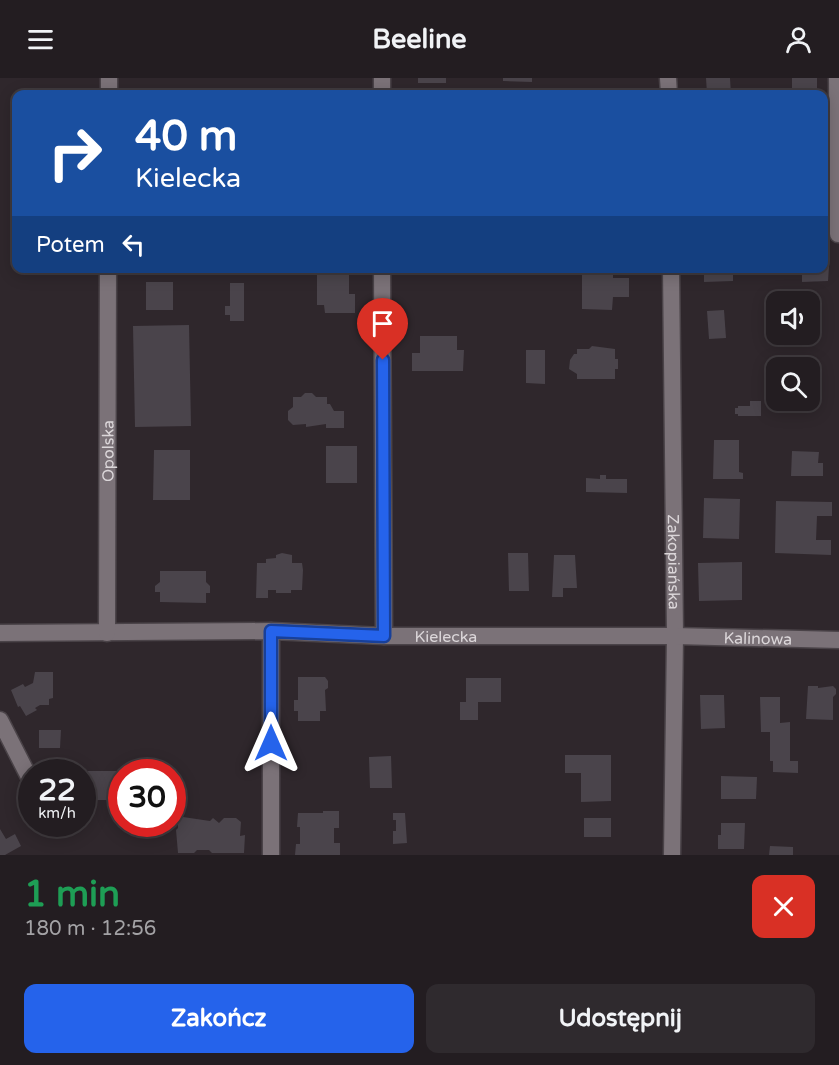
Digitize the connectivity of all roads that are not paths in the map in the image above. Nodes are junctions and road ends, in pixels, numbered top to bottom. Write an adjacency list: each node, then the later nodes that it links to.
1 (837, 78): 2 (street)
2 (838, 234)
3 (108, 273): 8 (street, Opolska)
4 (382, 273): 9 (street)
5 (671, 273): 10 (street, Zakopiańska)
6 (271, 631): 8 (street, Kielecka); 9 (street, Kielecka); 14 (street)
7 (0, 633): 8 (street, Kielecka)
8 (107, 633)
9 (384, 636): 10 (street, Kielecka)
10 (675, 636): 11 (street, Kalinowa); 15 (street, Zakopiańska)
11 (839, 640)
12 (0, 720): 13 (street)
13 (20, 759)
14 (271, 855)
15 (672, 855)

